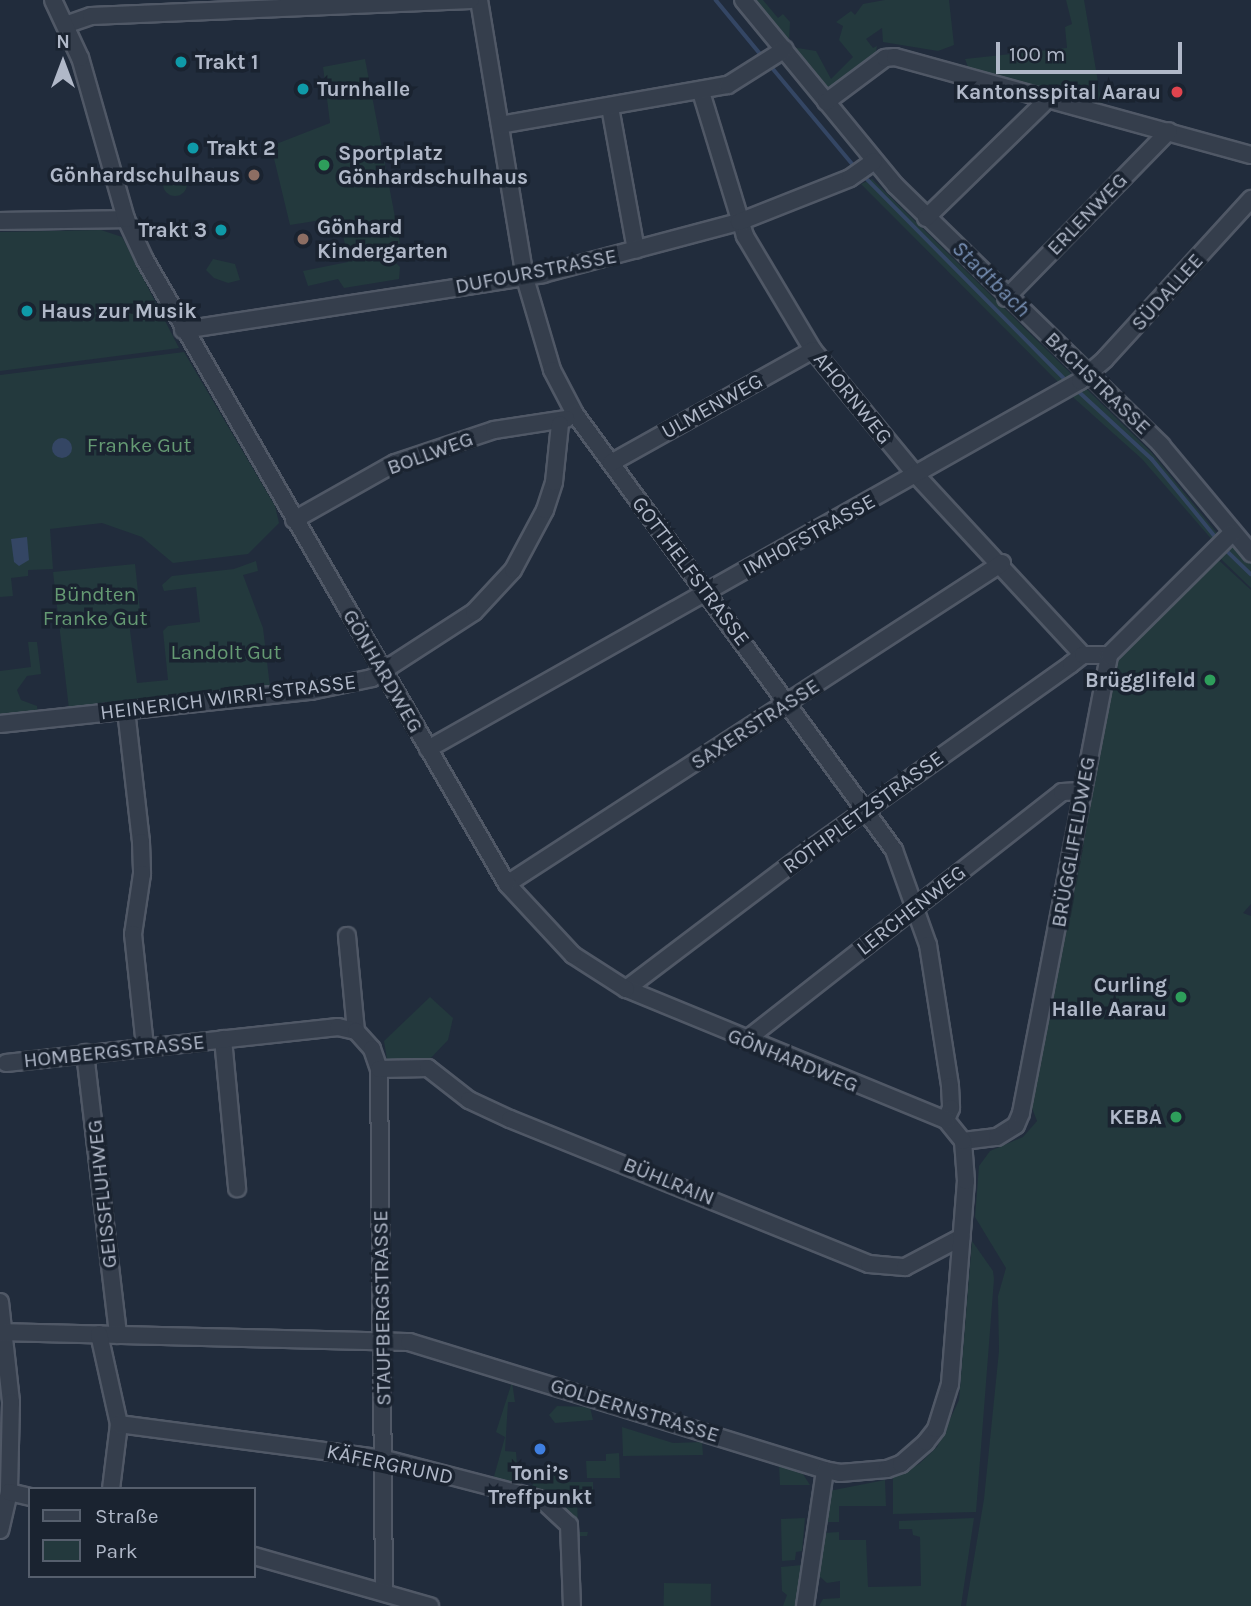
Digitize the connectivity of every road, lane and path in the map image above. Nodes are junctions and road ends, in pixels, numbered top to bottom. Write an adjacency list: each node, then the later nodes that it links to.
1 (471, 0): 5 (street)
2 (479, 0): 11 (street, GOTTHELFSTRASSE)
3 (743, 0): 6 (street, BACHSTRASSE)
4 (54, 1): 5 (street, GÖNHARDWEG)
5 (68, 23): 17 (street, GÖNHARDWEG)
6 (775, 56): 7 (street); 9 (street, BACHSTRASSE)
7 (701, 92): 10 (street); 19 (street, AHORNWEG)
8 (1050, 97): 9 (street); 12 (street); 16 (street)
9 (826, 102): 14 (street, BACHSTRASSE)
10 (610, 107): 11 (street); 20 (street)
11 (500, 125): 21 (street, GOTTHELFSTRASSE)
12 (1169, 131): 13 (street); 22 (street, ERLENWEG)
13 (1251, 155)
14 (863, 170): 16 (street, BACHSTRASSE); 19 (street, DUFOURSTRASSE)
15 (1251, 199): 25 (street, SÜDALLEE)
16 (926, 218): 22 (street, BACHSTRASSE)
17 (126, 219): 18 (street); 23 (street, GÖNHARDWEG)
18 (0, 221)
19 (739, 222): 20 (street, DUFOURSTRASSE); 24 (street, AHORNWEG)
20 (636, 250): 21 (street, DUFOURSTRASSE)
21 (525, 278): 23 (street, DUFOURSTRASSE); 26 (street, GOTTHELFSTRASSE)
22 (1006, 298): 25 (street, BACHSTRASSE)
23 (183, 330): 30 (street, GÖNHARDWEG)
24 (813, 351): 28 (street, ULMENWEG); 29 (street, AHORNWEG)
25 (1085, 377): 29 (street, IMHOFSTRASSE); 31 (street, BACHSTRASSE)
26 (575, 414): 27 (street); 28 (street, GOTTHELFSTRASSE)
27 (560, 424): 30 (street, BOLLWEG); 37 (street, HEINERICH WIRRI-STRASSE)
28 (611, 463): 34 (street, GOTTHELFSTRASSE)
29 (916, 476): 33 (street, AHORNWEG); 34 (street, IMHOFSTRASSE)
30 (294, 520): 37 (street, GÖNHARDWEG)
31 (1232, 533): 32 (street, BACHSTRASSE); 36 (street)
32 (1251, 553)
33 (1002, 563): 35 (street, AHORNWEG); 38 (street, SAXERSTRASSE)
34 (705, 592): 38 (street, GOTTHELFSTRASSE); 41 (street, IMHOFSTRASSE)
35 (1083, 655): 36 (street); 43 (street, ROTHPLETZSTRASSE)
36 (1109, 655): 42 (street, BRÜGGLIFELDWEG)
37 (386, 669): 39 (street, HEINERICH WIRRI-STRASSE); 41 (street, GÖNHARDWEG)
38 (789, 702): 43 (street, GOTTHELFSTRASSE); 44 (street, SAXERSTRASSE)
39 (126, 710): 40 (street, HEINERICH WIRRI-STRASSE); 51 (street)
40 (0, 724)
41 (428, 749): 44 (street, GÖNHARDWEG)
42 (1082, 791): 45 (street, LERCHENWEG); 56 (street, BRÜGGLIFELDWEG)
43 (868, 811): 45 (street, GOTTHELFSTRASSE); 47 (street, ROTHPLETZSTRASSE)
44 (507, 884): 47 (street, GÖNHARDWEG)
45 (917, 905): 50 (street, LERCHENWEG); 55 (street, GOTTHELFSTRASSE)
46 (347, 936): 48 (street)
47 (626, 989): 50 (street, GÖNHARDWEG)
48 (356, 1031): 49 (street, HOMBERGSTRASSE); 54 (street, STAUFBERGSTRASSE)
49 (223, 1038): 51 (street, HOMBERGSTRASSE); 57 (street, HOMBERGSTRASSE)
50 (746, 1040): 55 (street, GÖNHARDWEG)
51 (145, 1046): 52 (street, HOMBERGSTRASSE)
52 (86, 1053): 53 (street, HOMBERGSTRASSE); 62 (street, GEISSFLUHWEG)
53 (6, 1063)
54 (379, 1069): 58 (street, BÜHLRAIN); 63 (street, STAUFBERGSTRASSE)
55 (946, 1120): 56 (street)
56 (963, 1141): 58 (street, GOLDERNSTRASSE)
57 (237, 1188)
58 (962, 1237): 66 (street, GOLDERNSTRASSE)
59 (0, 1301): 60 (street)
60 (1, 1332): 61 (street, GOLDERNSTRASSE); 68 (street)
61 (99, 1334): 62 (street, GOLDERNSTRASSE); 64 (street)
62 (118, 1335): 63 (street, GOLDERNSTRASSE)
63 (382, 1339): 65 (street, STAUFBERGSTRASSE); 66 (street, GOLDERNSTRASSE)
64 (119, 1424): 65 (street, KÄFERGRUND); 67 (street)
65 (385, 1459): 72 (street, STAUFBERGSTRASSE); 74 (street, KÄFERGRUND)
66 (825, 1470): 75 (street)
67 (111, 1487)
68 (9, 1492): 69 (street); 70 (street)
69 (28, 1497)
70 (0, 1530)
71 (256, 1557): 72 (street)
72 (384, 1592): 73 (street)
73 (430, 1606)
74 (572, 1606)
75 (805, 1606)

